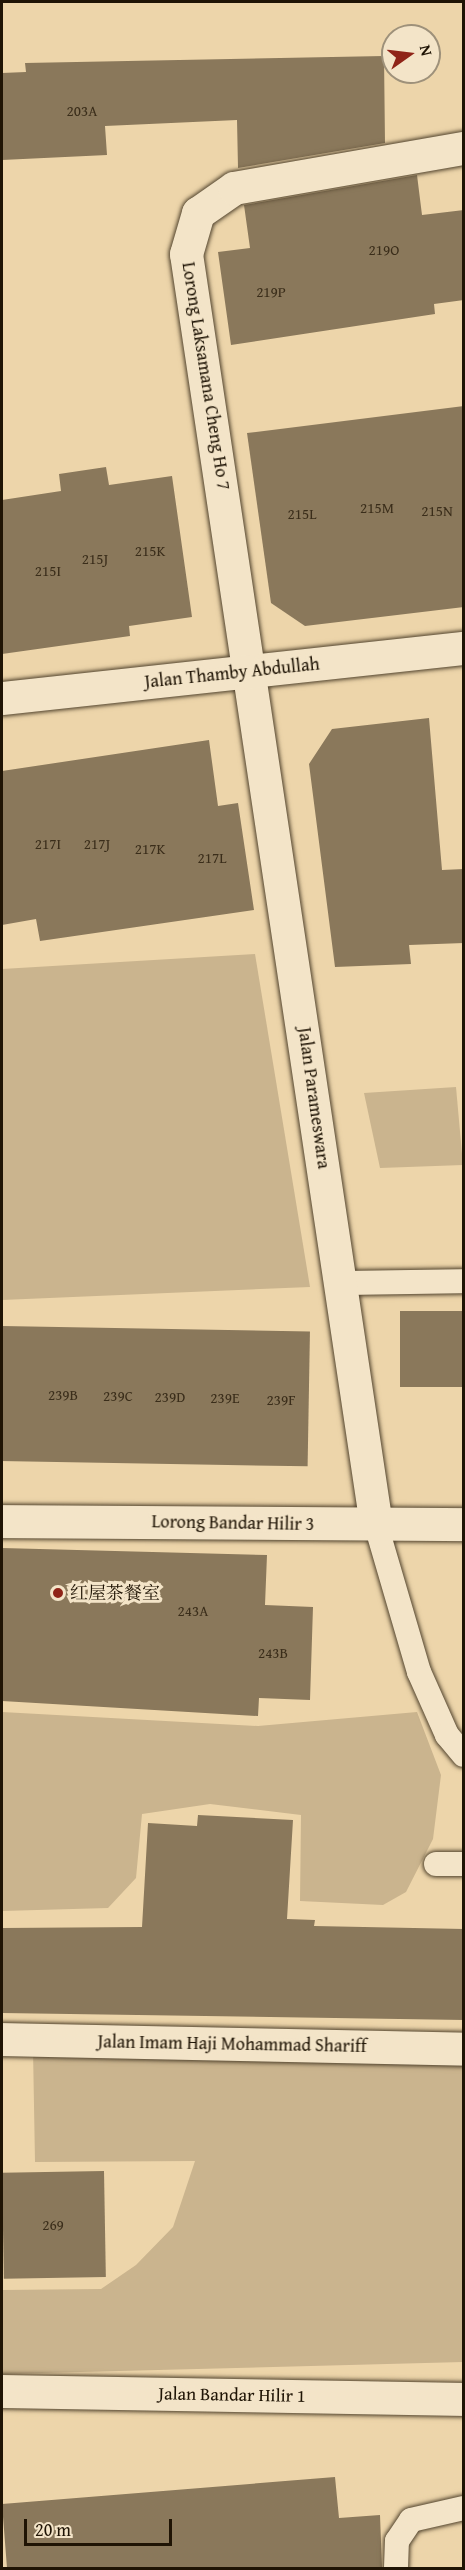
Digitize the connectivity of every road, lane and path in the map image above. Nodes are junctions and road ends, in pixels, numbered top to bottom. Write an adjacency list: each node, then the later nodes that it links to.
1 (464, 148): 3 (street, Lorong Laksamana Cheng Ho 7)
2 (464, 648): 3 (street, Jalan Thamby Abdullah)
3 (251, 670): 4 (street, Jalan Thamby Abdullah); 6 (street, Jalan Parameswara)
4 (2, 698)
5 (464, 1281): 6 (lane)
6 (341, 1283): 9 (street, Jalan Parameswara)
7 (2, 1521): 9 (street, Lorong Bandar Hilir 3)
8 (464, 1524): 9 (street, Lorong Bandar Hilir 3)
9 (376, 1525): 10 (lane)
10 (464, 1755)
11 (436, 1864): 12 (lane)
12 (464, 1864)
13 (2, 2039): 14 (street, Jalan Imam Haji Mohammad Shariff)
14 (464, 2049)
15 (2, 2391): 16 (street, Jalan Bandar Hilir 1)
16 (464, 2399)
17 (464, 2508): 18 (lane)
18 (396, 2568)

